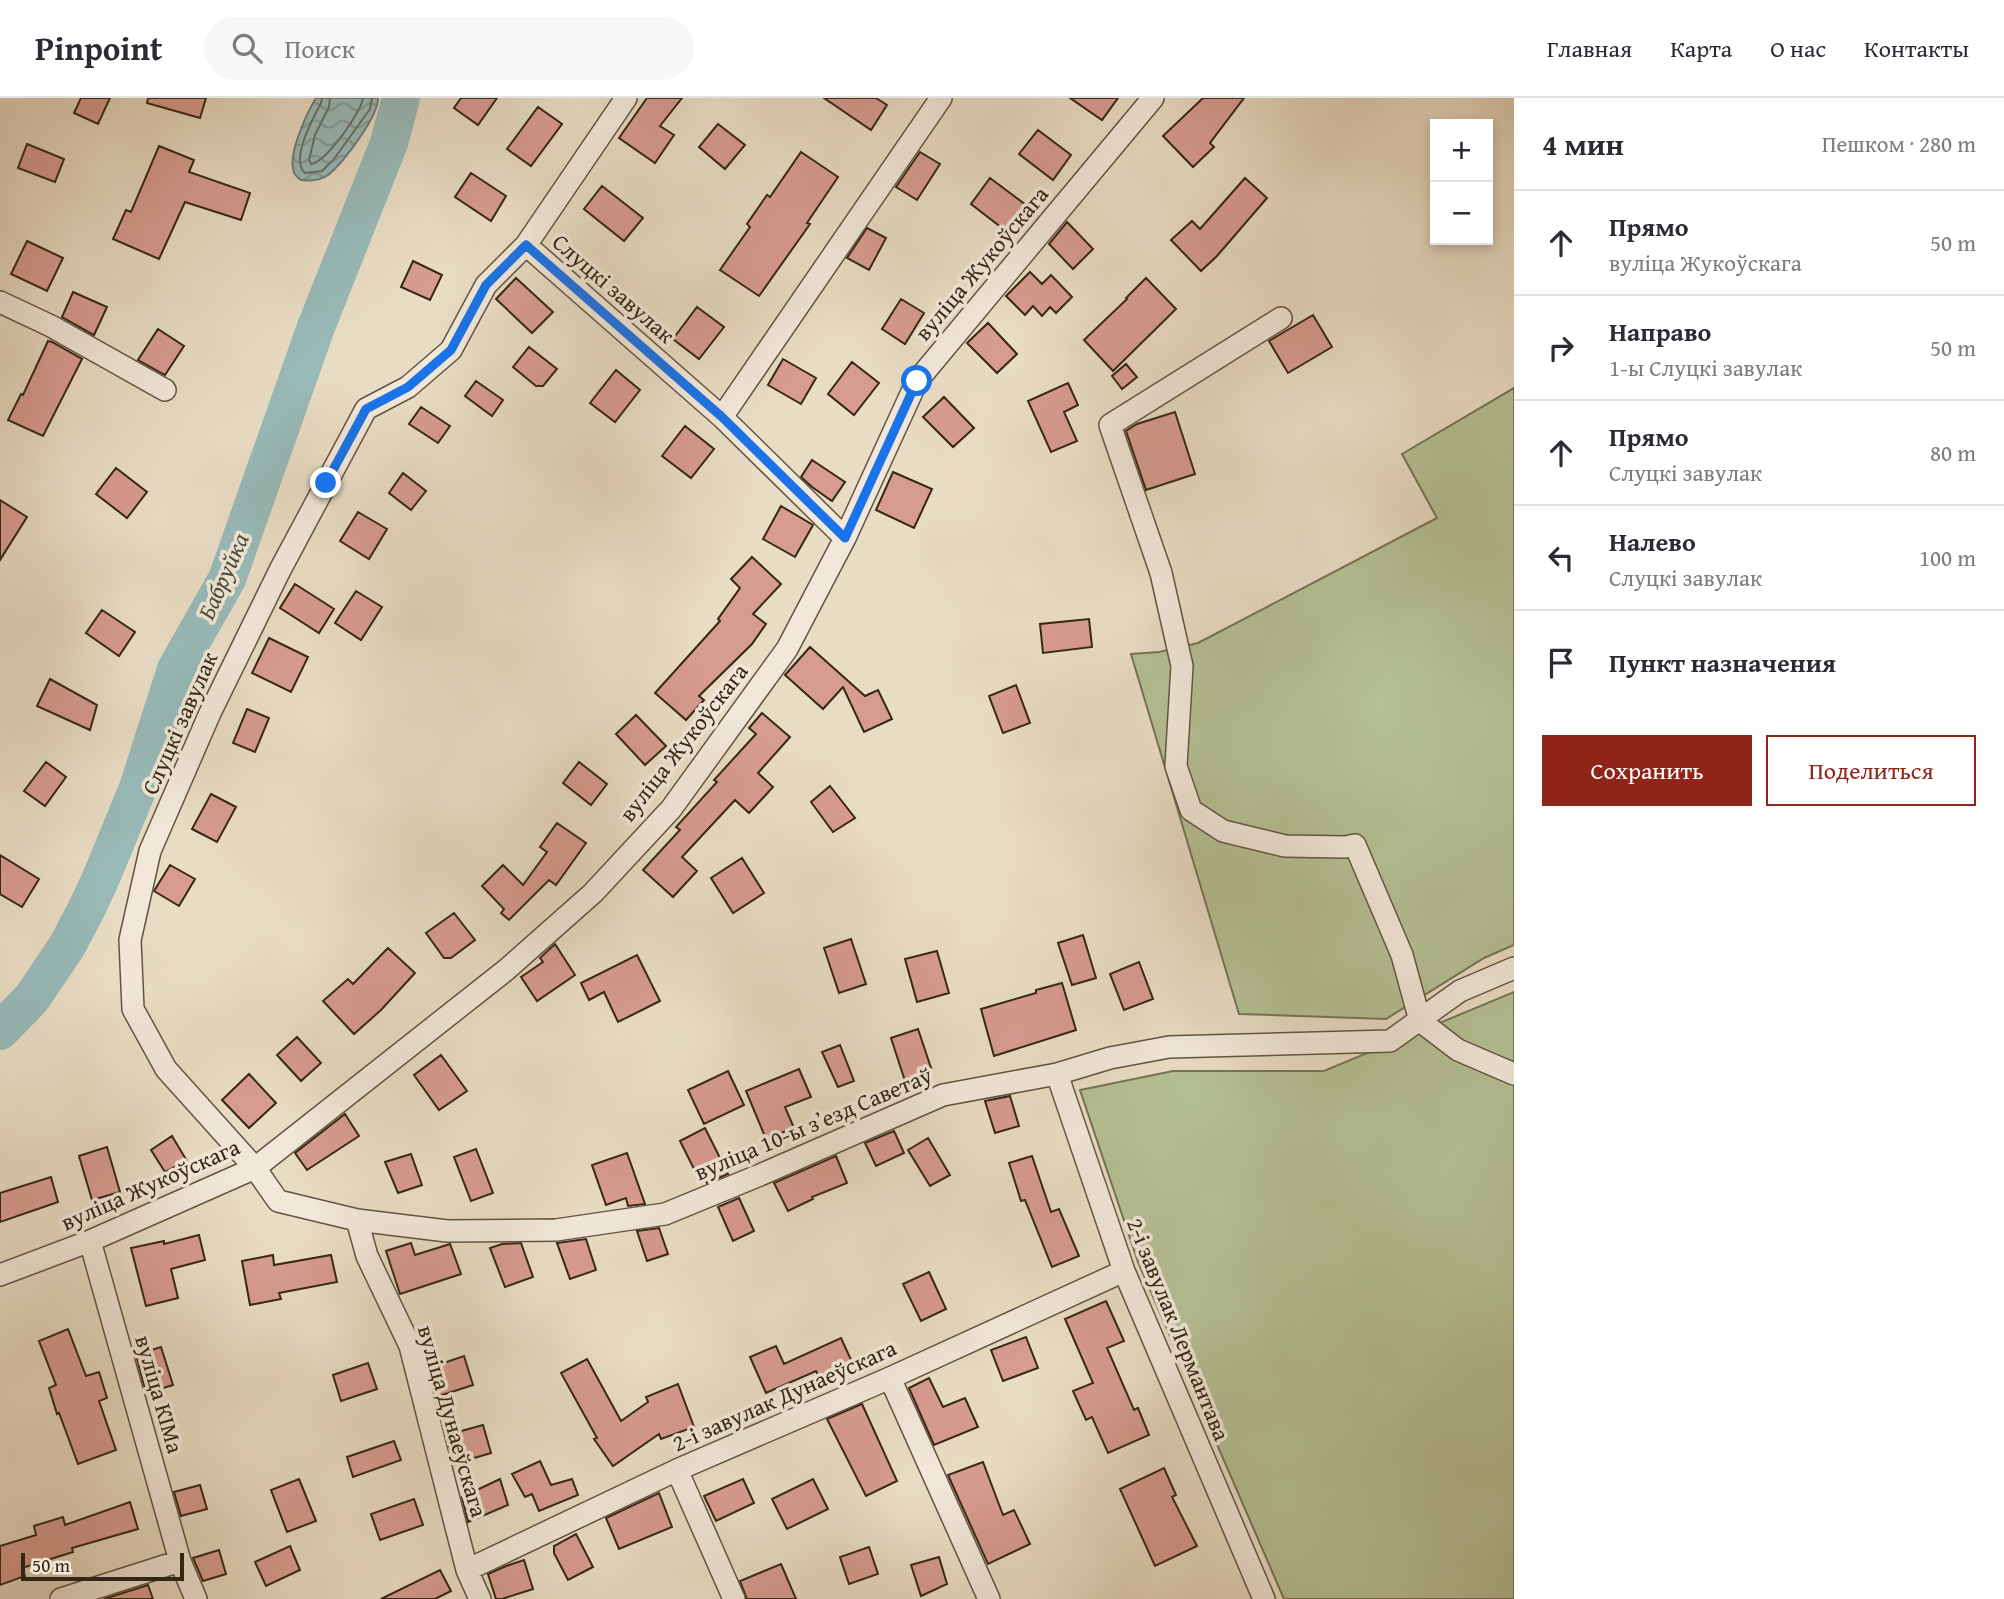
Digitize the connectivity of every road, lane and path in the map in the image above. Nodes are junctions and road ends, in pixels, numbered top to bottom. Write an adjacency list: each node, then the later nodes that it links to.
1 (626, 98): 4 (street)
2 (941, 98): 8 (street)
3 (1153, 98): 9 (street, вуліца Жукоўскага)
4 (526, 245): 8 (street, Слуцкі завулак); 14 (street, Слуцкі завулак)
5 (0, 302): 7 (street)
6 (1281, 318): 11 (street)
7 (165, 390)
8 (722, 417): 9 (street, Слуцкі завулак)
9 (845, 538): 14 (street, вуліца Жукоўскага)
10 (1514, 968): 11 (street, вуліца 10-ы зʼезд Саветаў)
11 (1420, 1021): 12 (street, вуліца 10-ы зʼезд Саветаў); 13 (street)
12 (1057, 1074): 15 (street, вуліца 10-ы зʼезд Саветаў); 17 (street, 2-і завулак Лермантава)
13 (1514, 1074)
14 (255, 1168): 15 (street, вуліца 10-ы зʼезд Саветаў); 16 (street, вуліца Жукоўскага)
15 (357, 1220): 22 (street, вуліца Дунаеўскага)
16 (90, 1241): 18 (street, вуліца Жукоўскага); 21 (street, вуліца КІМа)
17 (1124, 1271): 19 (street, 2-і завулак Дунаеўскага); 28 (street, 2-і завулак Лермантава)
18 (0, 1275)
19 (890, 1378): 20 (street, 2-і завулак Дунаеўскага); 27 (street)
20 (677, 1470): 22 (street, 2-і завулак Дунаеўскага); 26 (street)
21 (180, 1561): 23 (street); 24 (street, вуліца КІМа)
22 (467, 1570): 25 (street, вуліца Дунаеўскага)
23 (61, 1599)
24 (196, 1599)
25 (480, 1599)
26 (734, 1599)
27 (989, 1599)
28 (1264, 1599)

